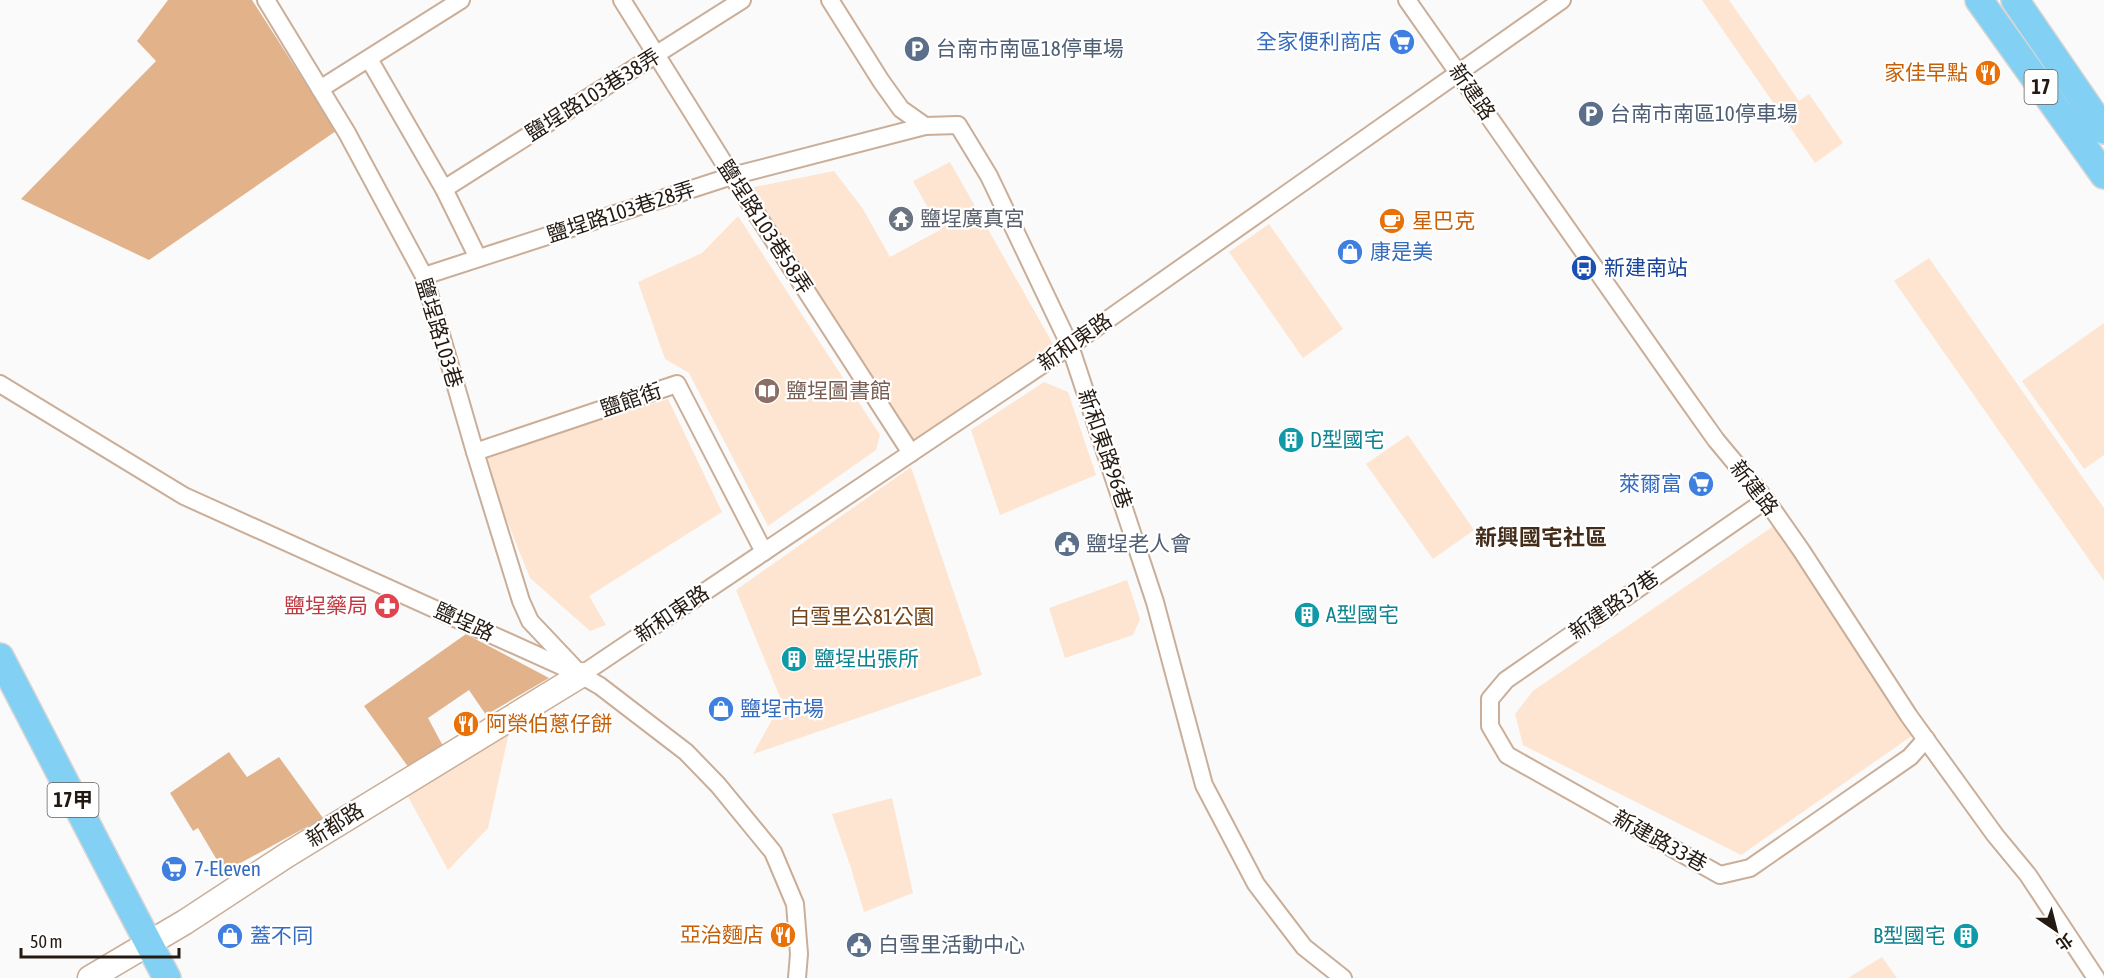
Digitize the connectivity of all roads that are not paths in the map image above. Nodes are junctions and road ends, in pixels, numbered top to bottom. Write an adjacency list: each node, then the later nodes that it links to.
1 (266, 0): 13 (street, 鹽埕路103巷)
2 (461, 0): 11 (street)
3 (622, 0): 10 (street, 鹽埕路103巷58弄)
4 (742, 0): 10 (street, 鹽埕路103巷38弄)
5 (830, 0): 14 (street)
6 (1407, 0): 12 (street, 新建路)
7 (1562, 0): 12 (street, 新和東路)
8 (1979, 0): 16 (main road, 17)
9 (2015, 0): 15 (main road, 17)
10 (656, 55): 17 (street, 鹽埕路103巷58弄); 18 (street, 鹽埕路103巷38弄)
11 (369, 60): 13 (street); 18 (street)
12 (1460, 73): 21 (street, 新和東路); 25 (street, 新建路)
13 (320, 89): 20 (street, 鹽埕路103巷)
14 (925, 126): 17 (street, 鹽埕路103巷28弄); 21 (street, 新和東路96巷)
15 (2104, 129)
16 (2104, 175)
17 (732, 176): 19 (street, 鹽埕路103巷28弄); 24 (street, 鹽埕路103巷58弄)
18 (444, 189): 19 (street)
19 (478, 258): 20 (street, 鹽埕路103巷28弄)
20 (424, 276): 23 (street, 鹽埕路103巷)
21 (1070, 346): 24 (street, 新和東路); 35 (street, 新和東路96巷)
22 (0, 384): 28 (street, 鹽埕路)
23 (475, 452): 26 (street, 鹽館街); 28 (street, 鹽埕路103巷)
24 (911, 453): 26 (street, 新和東路)
25 (1766, 500): 29 (street, 新建路37巷); 30 (street, 新建路)
26 (764, 552): 28 (street, 新和東路)
27 (0, 657): 31 (main road, 17甲)
28 (581, 675): 31 (street, 新都路); 34 (street, 鹽埕路)
29 (1490, 726): 30 (street, 新建路33巷)
30 (1926, 739): 36 (street, 新建路)
31 (148, 943): 32 (street, 新都路); 33 (main road, 17甲)
32 (90, 978)
33 (167, 978)
34 (797, 978)
35 (1343, 978)
36 (2096, 978)

